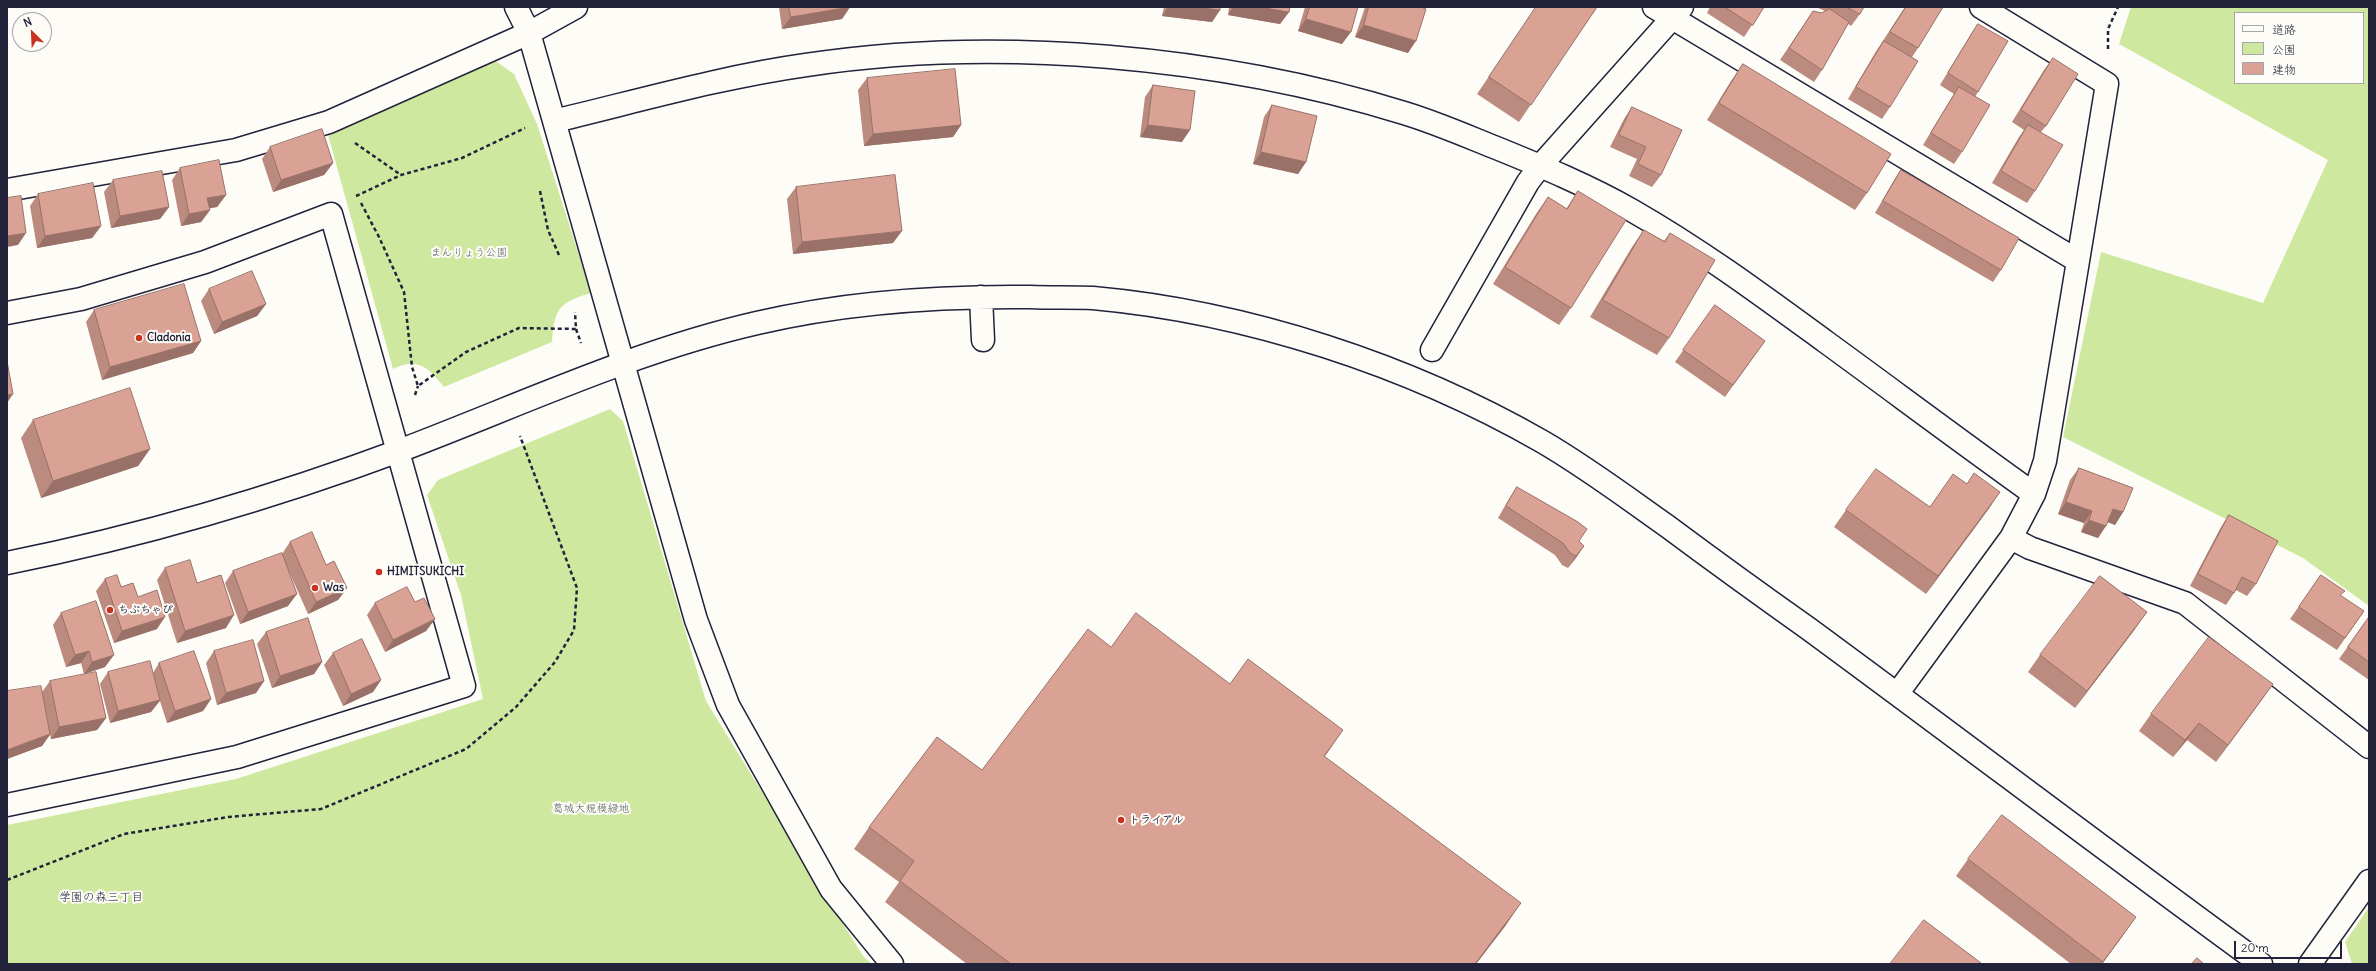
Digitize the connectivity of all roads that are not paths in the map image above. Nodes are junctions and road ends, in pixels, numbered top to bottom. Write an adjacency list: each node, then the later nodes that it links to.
1 (516, 7): 6 (street)
2 (576, 7): 6 (street)
3 (1654, 7): 5 (street)
4 (1981, 7): 10 (street)
5 (1677, 13): 8 (street); 10 (street)
6 (529, 33): 7 (street); 9 (street)
7 (554, 121): 8 (street); 15 (street)
8 (1540, 165): 14 (street); 17 (street)
9 (7, 190)
10 (2078, 261): 17 (street)
11 (981, 297): 13 (street); 15 (street); 20 (street)
12 (7, 312): 16 (street)
13 (983, 340)
14 (1432, 350)
15 (624, 364): 16 (street); 24 (street)
16 (398, 451): 19 (street); 22 (street)
17 (2034, 494): 18 (street)
18 (2011, 538): 20 (street); 21 (street)
19 (7, 563)
20 (1897, 694): 25 (street)
21 (2369, 747)
22 (7, 804)
23 (2369, 880): 26 (street)
24 (892, 964)
25 (2261, 964)
26 (2310, 964)

